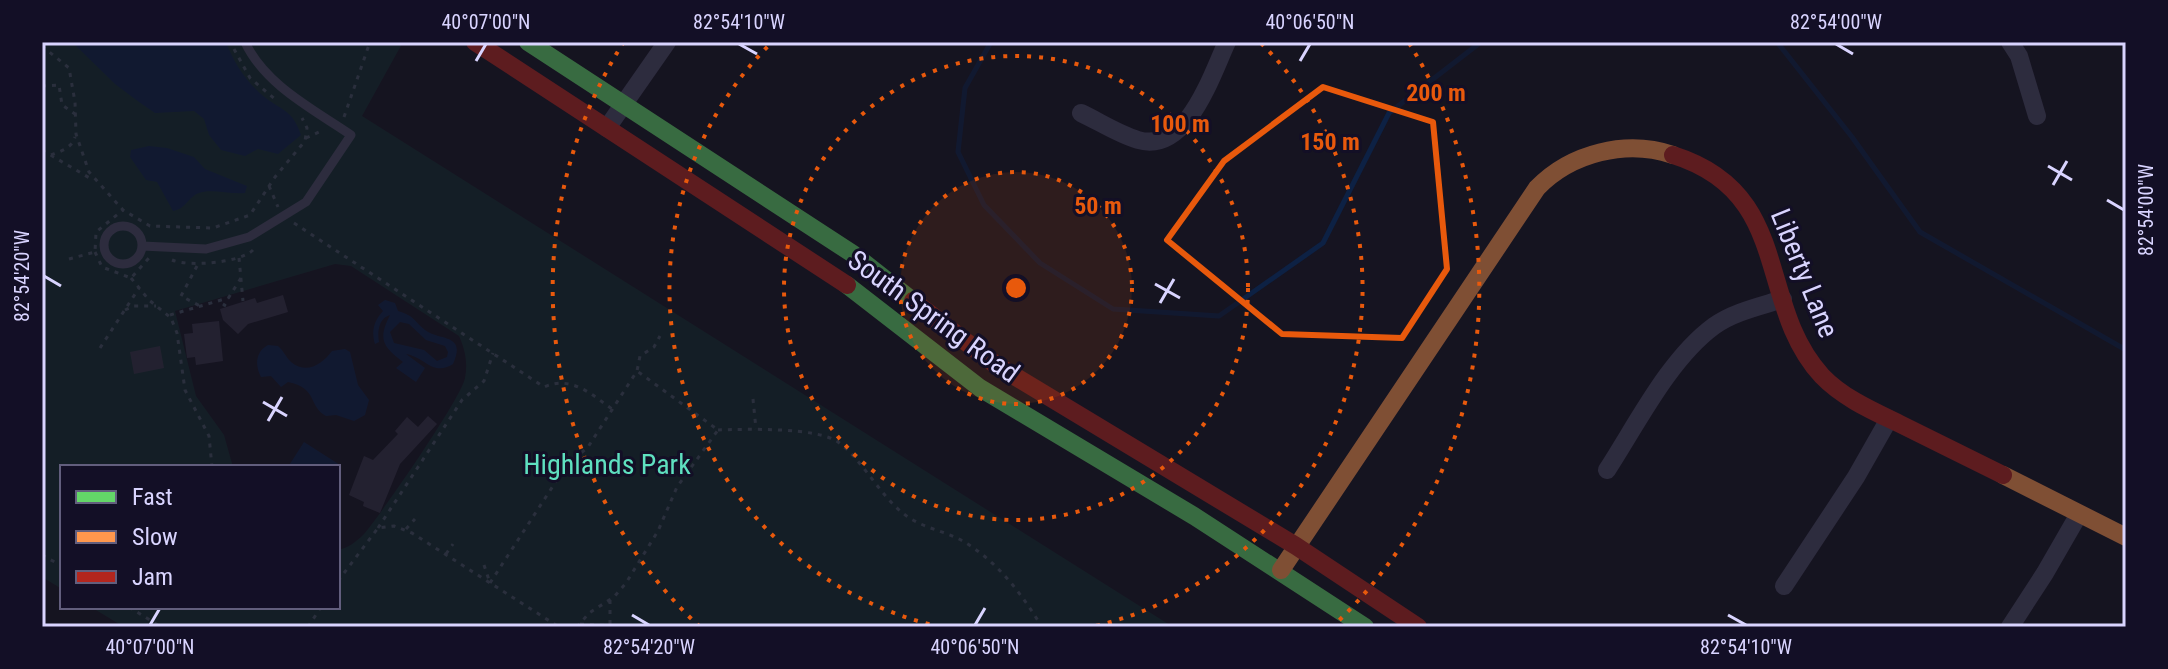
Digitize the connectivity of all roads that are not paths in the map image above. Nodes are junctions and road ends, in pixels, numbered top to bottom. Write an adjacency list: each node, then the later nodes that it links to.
1 (245, 42): 11 (lane)
2 (475, 42): 10 (main road, South Spring Road)
3 (528, 42): 7 (main road, South Spring Road)
4 (667, 42): 7 (street)
5 (1227, 42): 8 (street)
6 (2010, 42): 9 (street)
7 (623, 105): 10 (street); 17 (main road, South Spring Road)
8 (1081, 113)
9 (2037, 116)
10 (607, 128): 18 (main road, South Spring Road)
11 (146, 246): 11 (lane)
12 (1783, 299): 13 (main road, Liberty Lane); 14 (street); 17 (main road, Liberty Lane)
13 (1889, 419): 15 (main road, Liberty Lane); 19 (street)
14 (1607, 470)
15 (2079, 514): 16 (main road, Liberty Lane); 24 (street)
16 (2126, 537)
17 (1296, 546): 18 (main road, Liberty Lane); 20 (main road, South Spring Road)
18 (1281, 570): 21 (main road, South Spring Road)
19 (1784, 586)
20 (1361, 591): 21 (street); 23 (main road, South Spring Road)
21 (1341, 621): 22 (main road, South Spring Road)
22 (1365, 627)
23 (1418, 627)
24 (2010, 627)

